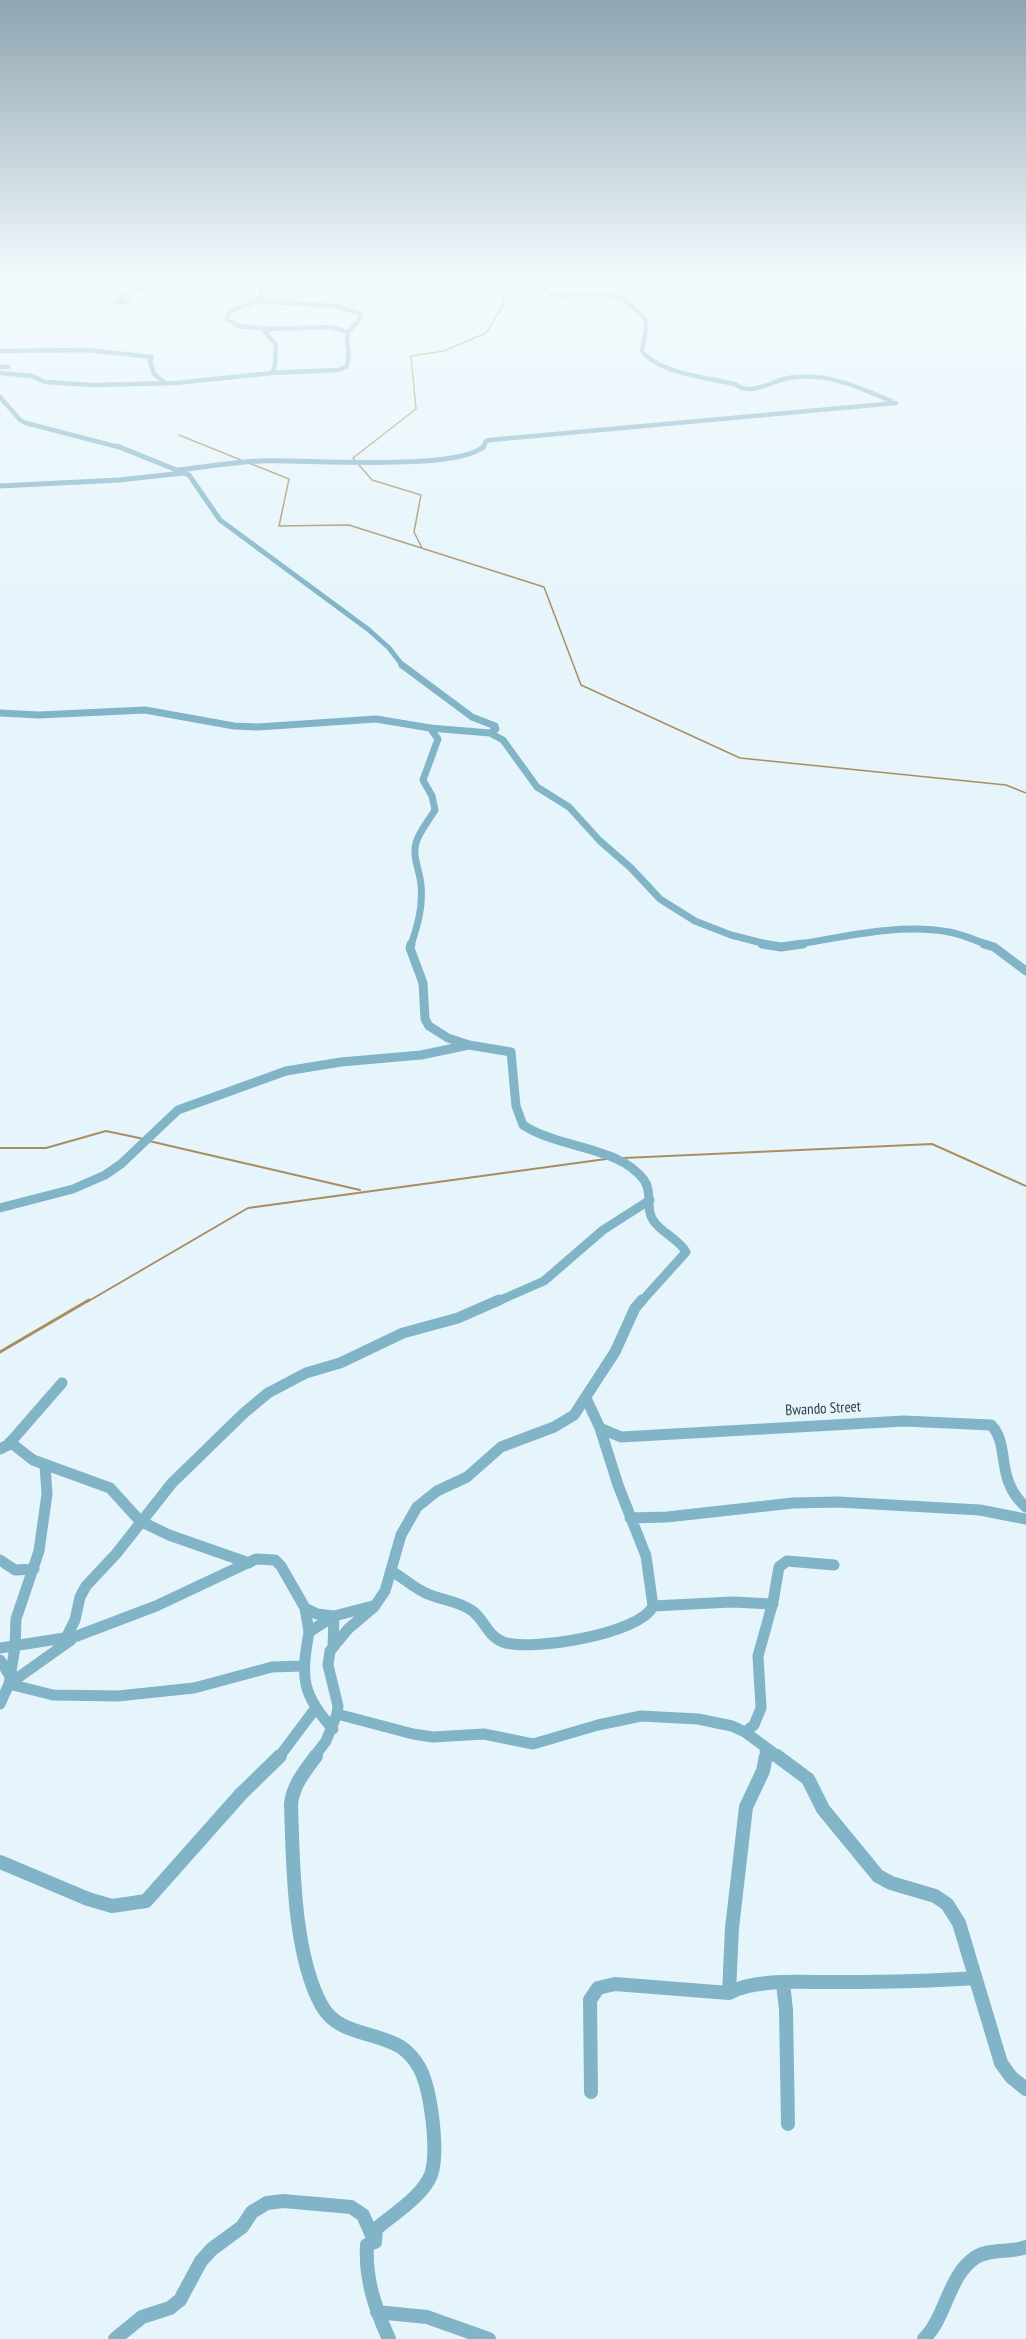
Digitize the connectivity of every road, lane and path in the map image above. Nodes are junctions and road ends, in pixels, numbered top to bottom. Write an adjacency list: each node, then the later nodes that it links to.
1 (850, 385): 3 (street)
2 (0, 397): 3 (street)
3 (181, 472): 4 (street); 7 (street)
4 (0, 486)
5 (0, 713): 6 (street)
6 (430, 728): 7 (street); 9 (street)
7 (490, 733): 8 (street)
8 (1026, 971)
9 (469, 1046): 10 (street); 11 (street)
10 (650, 1200): 13 (street); 21 (street)
11 (0, 1208)
12 (62, 1383): 15 (street)
13 (586, 1398): 14 (street); 26 (street)
14 (600, 1428): 18 (street, Bwando Street); 19 (street)
15 (10, 1442): 16 (street); 17 (street)
16 (0, 1449)
17 (45, 1465): 21 (street); 25 (street)
18 (1026, 1507)
19 (630, 1518): 20 (street); 29 (street)
20 (1026, 1519)
21 (140, 1521): 23 (street); 33 (street)
22 (0, 1560): 25 (street)
23 (249, 1563): 30 (street); 33 (street)
24 (834, 1565): 27 (street)
25 (34, 1569): 35 (street)
26 (393, 1572): 28 (street); 29 (street)
27 (773, 1604): 29 (street); 44 (street)
28 (375, 1605): 31 (street); 34 (street)
29 (653, 1606)
30 (305, 1608): 31 (street); 32 (street)
31 (334, 1616): 32 (street); 34 (street)
32 (309, 1632): 38 (street)
33 (71, 1637): 35 (street); 39 (street)
34 (333, 1646): 42 (street)
35 (15, 1647): 36 (street); 39 (street)
36 (0, 1648)
37 (0, 1660): 39 (street)
38 (303, 1666): 39 (street); 41 (street)
39 (10, 1680): 40 (street)
40 (0, 1704)
41 (315, 1709): 43 (street); 46 (street)
42 (337, 1714): 43 (street); 44 (street)
43 (333, 1729): 53 (street)
44 (745, 1732): 45 (street)
45 (765, 1749): 47 (street); 49 (street)
46 (0, 1863)
47 (975, 1978): 48 (street); 50 (street)
48 (783, 1983): 49 (street); 52 (street)
49 (729, 1993): 51 (street)
50 (1026, 2089)
51 (591, 2092)
52 (788, 2124)
53 (375, 2242): 55 (street); 56 (street)
54 (1026, 2247): 59 (street)
55 (377, 2312): 57 (street); 58 (street)
56 (115, 2339)
57 (389, 2339)
58 (489, 2339)
59 (924, 2339)

